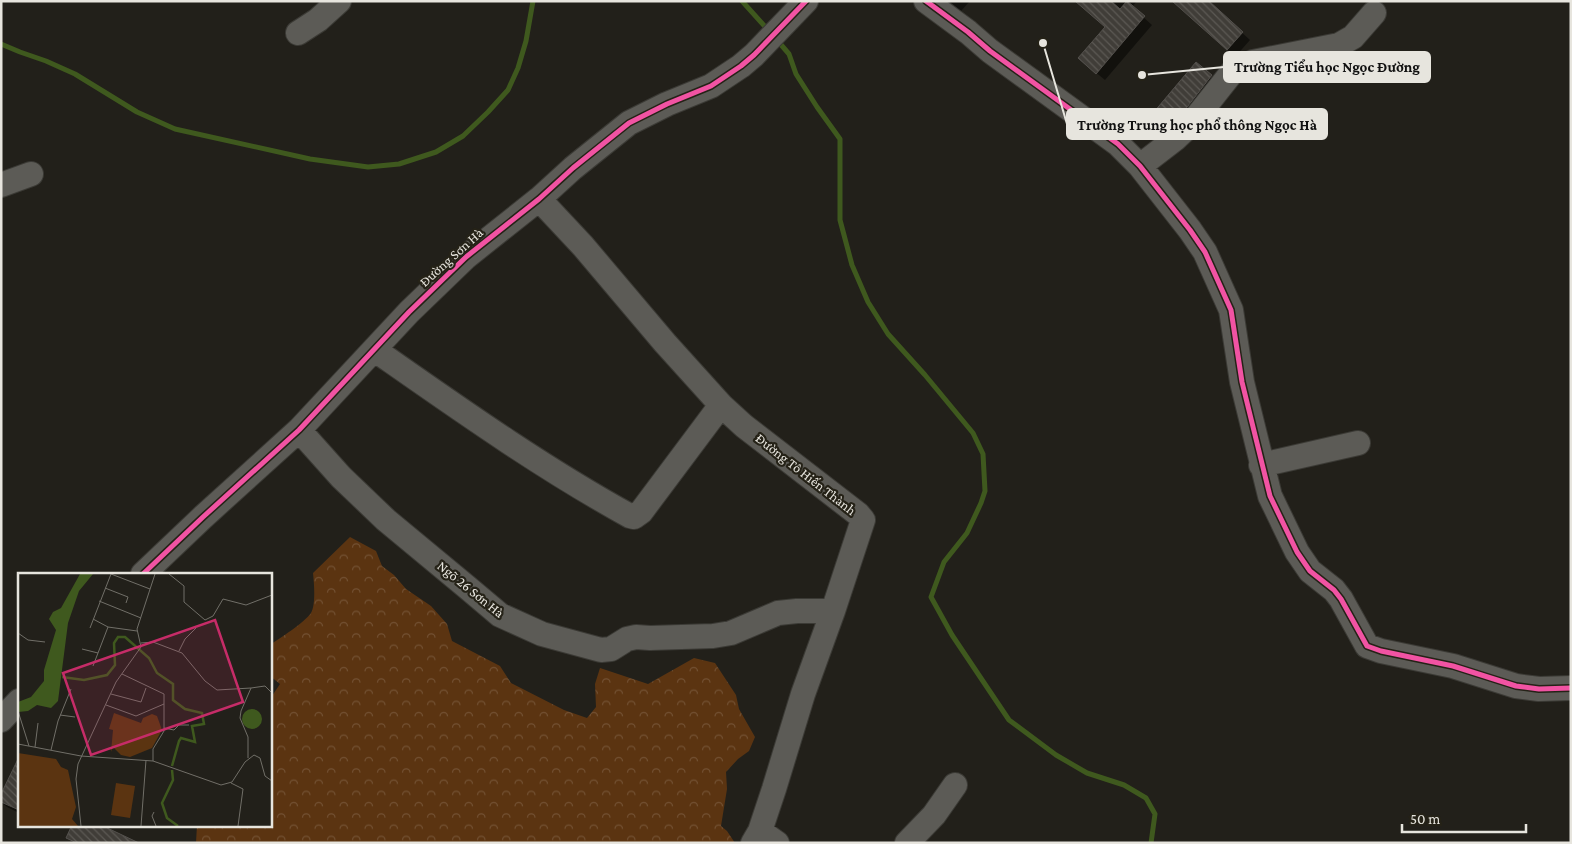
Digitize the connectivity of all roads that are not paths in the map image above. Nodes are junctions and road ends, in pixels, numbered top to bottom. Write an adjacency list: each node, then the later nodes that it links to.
1 (339, 1): 5 (street)
2 (926, 1): 6 (street)
3 (804, 4): 9 (street, Đường Sơn Hà)
4 (1374, 13): 6 (street)
5 (298, 33)
6 (1140, 166): 14 (street)
7 (31, 174): 8 (street)
8 (1, 185)
9 (539, 199): 10 (street, Đường Sơn Hà); 11 (street, Đường Tô Hiến Thành)
10 (375, 350): 11 (street); 12 (street, Đường Sơn Hà)
11 (721, 405): 16 (street, Đường Tô Hiến Thành)
12 (299, 430): 15 (street, Đường Sơn Hà); 16 (street, Ngõ 26 Sơn Hà)
13 (1358, 443): 14 (street)
14 (1261, 465): 17 (street)
15 (144, 573)
16 (833, 611): 21 (street, Đường Tô Hiến Thành)
17 (1571, 688)
18 (18, 702): 19 (street)
19 (1, 720)
20 (955, 785): 22 (street)
21 (763, 839)
22 (907, 843)

